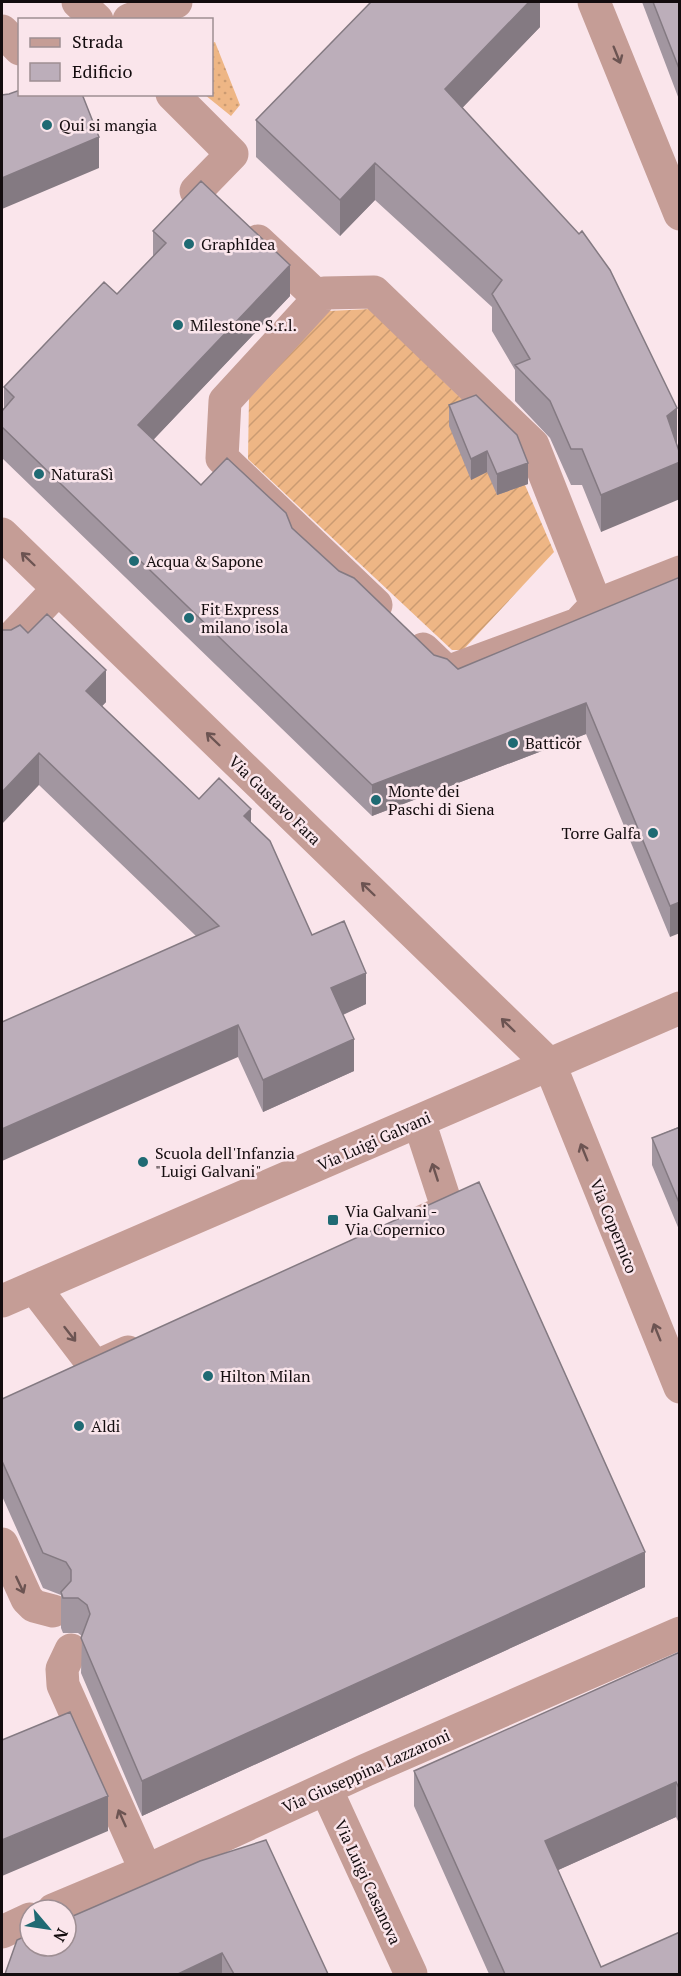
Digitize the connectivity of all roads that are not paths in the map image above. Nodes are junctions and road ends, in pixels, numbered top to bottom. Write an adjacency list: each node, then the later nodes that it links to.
1 (78, 2): 4 (street)
2 (176, 2): 5 (street)
3 (594, 2): 9 (street, one-way to 9)
4 (95, 18)
5 (134, 18)
6 (2, 31): 7 (street)
7 (18, 47)
8 (174, 96): 10 (street)
9 (680, 214)
10 (319, 298): 14 (street); 14 (street)
11 (2, 534): 13 (street, Via Gustavo Fara, one-way to 11)
12 (680, 572): 14 (street)
13 (58, 589): 15 (street); 17 (street, Via Gustavo Fara, one-way to 13)
14 (596, 605)
15 (6, 644)
16 (680, 1008): 17 (street, Via Luigi Galvani)
17 (550, 1065): 18 (street, Via Luigi Galvani); 23 (street, Via Copernico, one-way to 17)
18 (419, 1121): 19 (street, one-way to 18); 20 (street, Via Luigi Galvani)
19 (394, 1234)
20 (34, 1287): 21 (street, Via Luigi Galvani); 22 (street, one-way to 22)
21 (2, 1301)
22 (151, 1341)
23 (680, 1387)
24 (2, 1544): 25 (street, one-way to 25)
25 (52, 1611)
26 (680, 1633): 28 (street, Via Giuseppina Lazzaroni)
27 (71, 1650): 29 (street, one-way to 27)
28 (326, 1789): 29 (street, Via Giuseppina Lazzaroni); 33 (street, Via Luigi Casanova)
29 (146, 1871): 30 (street, Via Giuseppina Lazzaroni)
30 (78, 1900)
31 (18, 1925): 32 (street)
32 (2, 1932)
33 (411, 1974)

